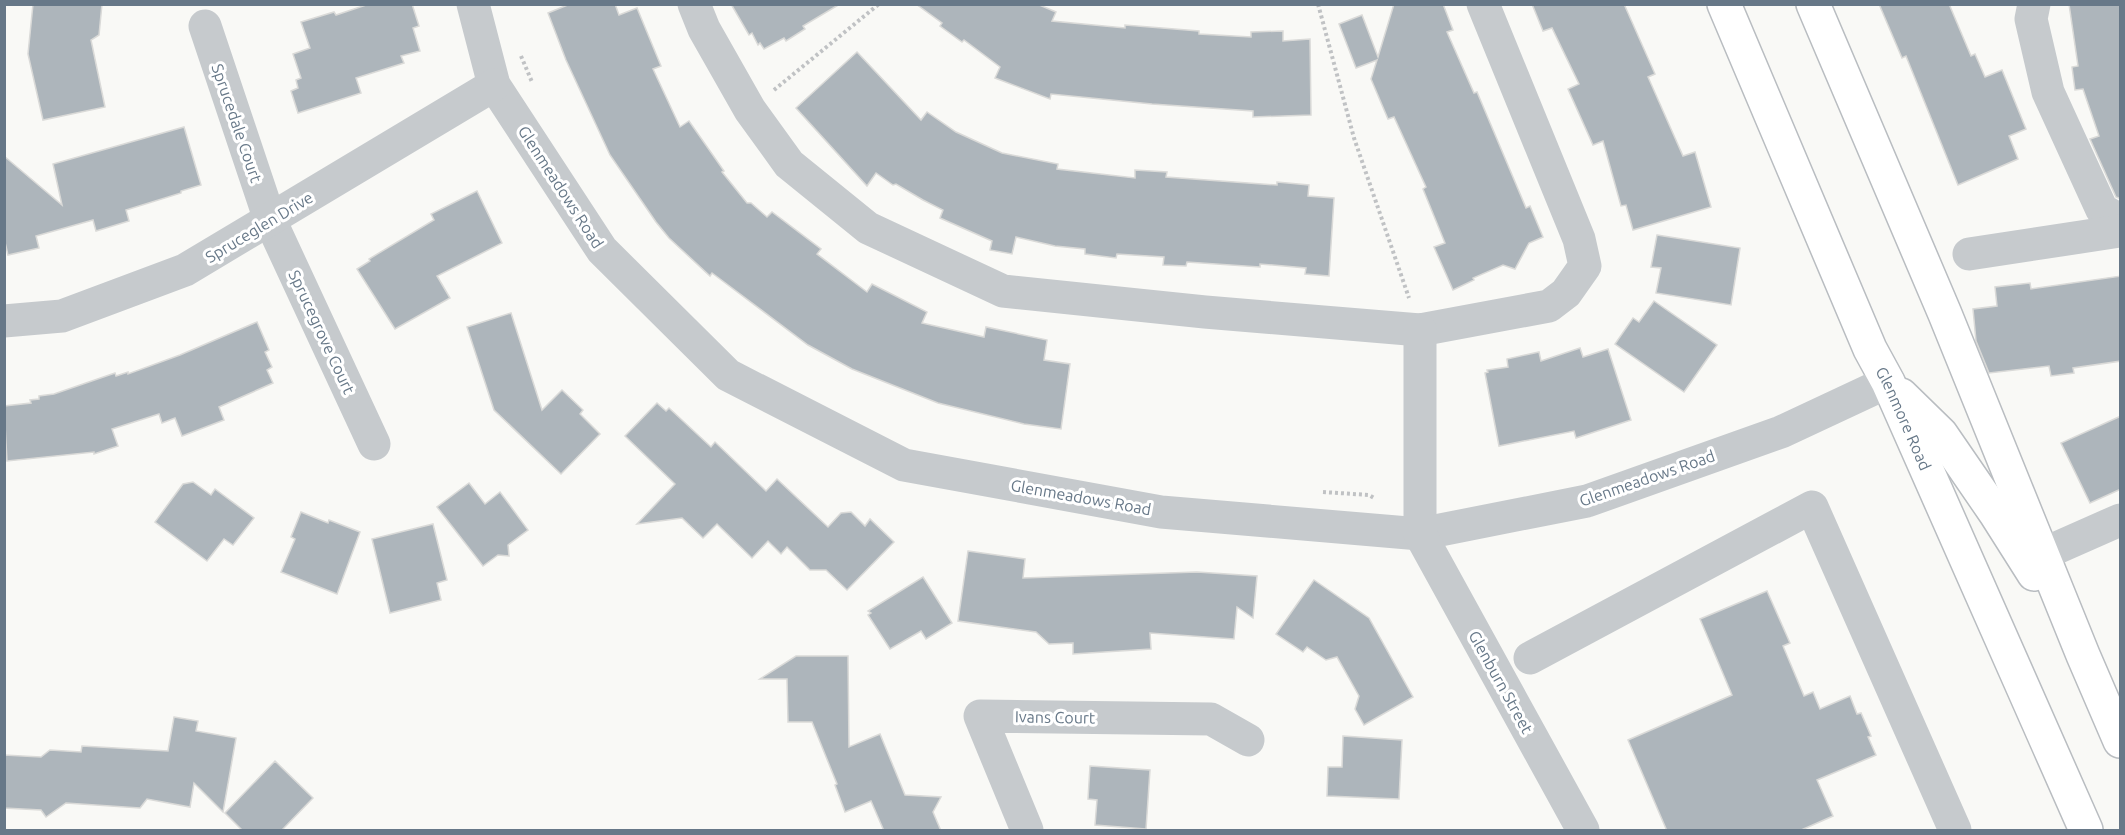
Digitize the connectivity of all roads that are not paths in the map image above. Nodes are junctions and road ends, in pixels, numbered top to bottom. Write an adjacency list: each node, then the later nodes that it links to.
1 (473, 4): 8 (street, Glenmeadows Road)
2 (694, 4): 14 (street)
3 (1483, 4): 14 (street)
4 (1724, 4): 15 (main road, Glenmore Road)
5 (1813, 4): 19 (main road)
6 (2034, 4): 10 (street)
7 (205, 26): 9 (street, Sprucedale Court)
8 (494, 86): 9 (street, Spruceglen Drive); 18 (street, Glenmeadows Road)
9 (270, 220): 13 (street, Spruceglen Drive); 16 (street, Sprucegrove Court)
10 (2121, 220)
11 (2121, 231): 12 (street)
12 (1969, 254)
13 (4, 321)
14 (1420, 330): 18 (street)
15 (1888, 382): 18 (street, Glenmeadows Road); 20 (main road); 27 (main road, Glenmore Road)
16 (374, 444)
17 (2121, 520): 19 (street)
18 (1420, 534): 25 (street, Glenburn Street)
19 (2043, 555): 20 (main road)
20 (2083, 655): 23 (main road)
21 (1530, 658): 26 (street)
22 (1248, 740): 24 (street, Ivans Court)
23 (2121, 741)
24 (1027, 831)
25 (1583, 831)
26 (1954, 831)
27 (2086, 831)

